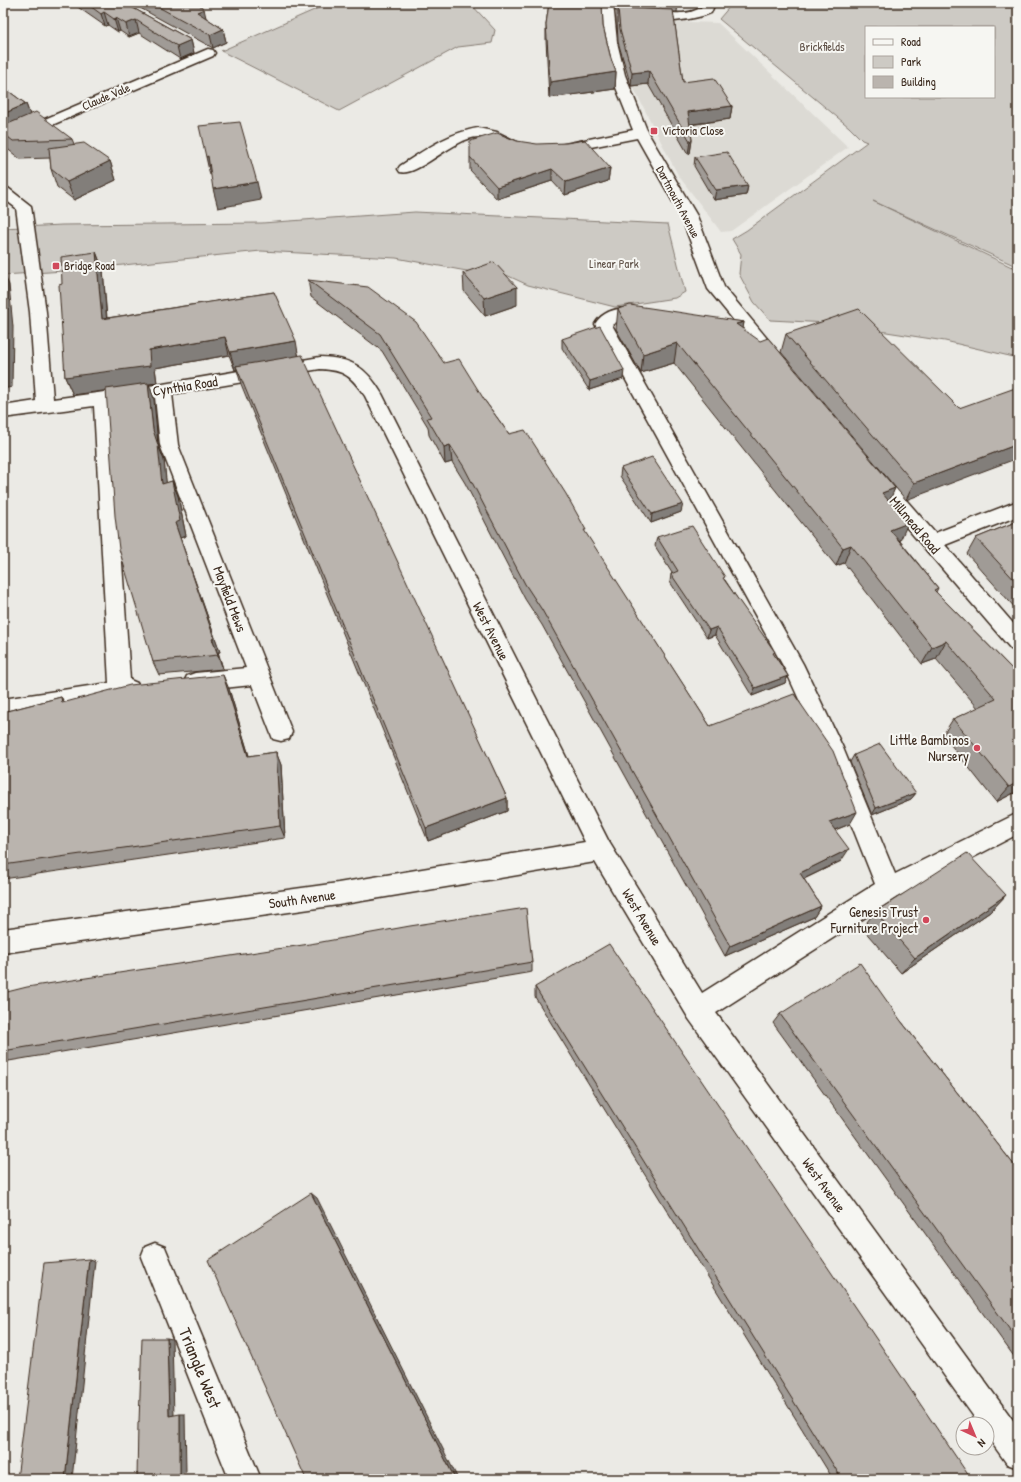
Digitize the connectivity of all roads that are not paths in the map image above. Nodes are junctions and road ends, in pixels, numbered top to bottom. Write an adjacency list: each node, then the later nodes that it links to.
1 (709, 3): 2 (street)
2 (607, 9): 4 (street, Dartmouth Avenue)
3 (194, 45): 5 (street, Claude Vale)
4 (641, 133): 6 (street); 8 (street, Dartmouth Avenue)
5 (3, 142)
6 (405, 169)
7 (5, 196): 15 (street)
8 (736, 312): 9 (street); 12 (street)
9 (716, 317)
10 (663, 318): 29 (street)
11 (320, 363): 13 (street, Cynthia Road); 28 (street, West Avenue)
12 (792, 379)
13 (163, 390): 14 (street, Cynthia Road); 21 (street, Mayfield Mews)
14 (102, 397): 15 (street, Cynthia Road); 24 (street)
15 (45, 405): 16 (street, Cynthia Road)
16 (3, 412)
17 (859, 458): 19 (street, Millmead Road)
18 (1018, 508): 19 (street)
19 (930, 543): 20 (street, Millmead Road)
20 (1018, 643)
21 (259, 675): 22 (street); 26 (street, Mayfield Mews)
22 (174, 684)
23 (151, 686): 24 (street)
24 (120, 690): 25 (street)
25 (3, 708)
26 (281, 732)
27 (1018, 823): 29 (street)
28 (601, 850): 30 (street, South Avenue); 31 (street, West Avenue)
29 (889, 889): 31 (street)
30 (3, 941)
31 (698, 1010): 33 (street, West Avenue)
32 (155, 1257): 34 (street, Triangle West)
33 (1018, 1453)
34 (245, 1479)

